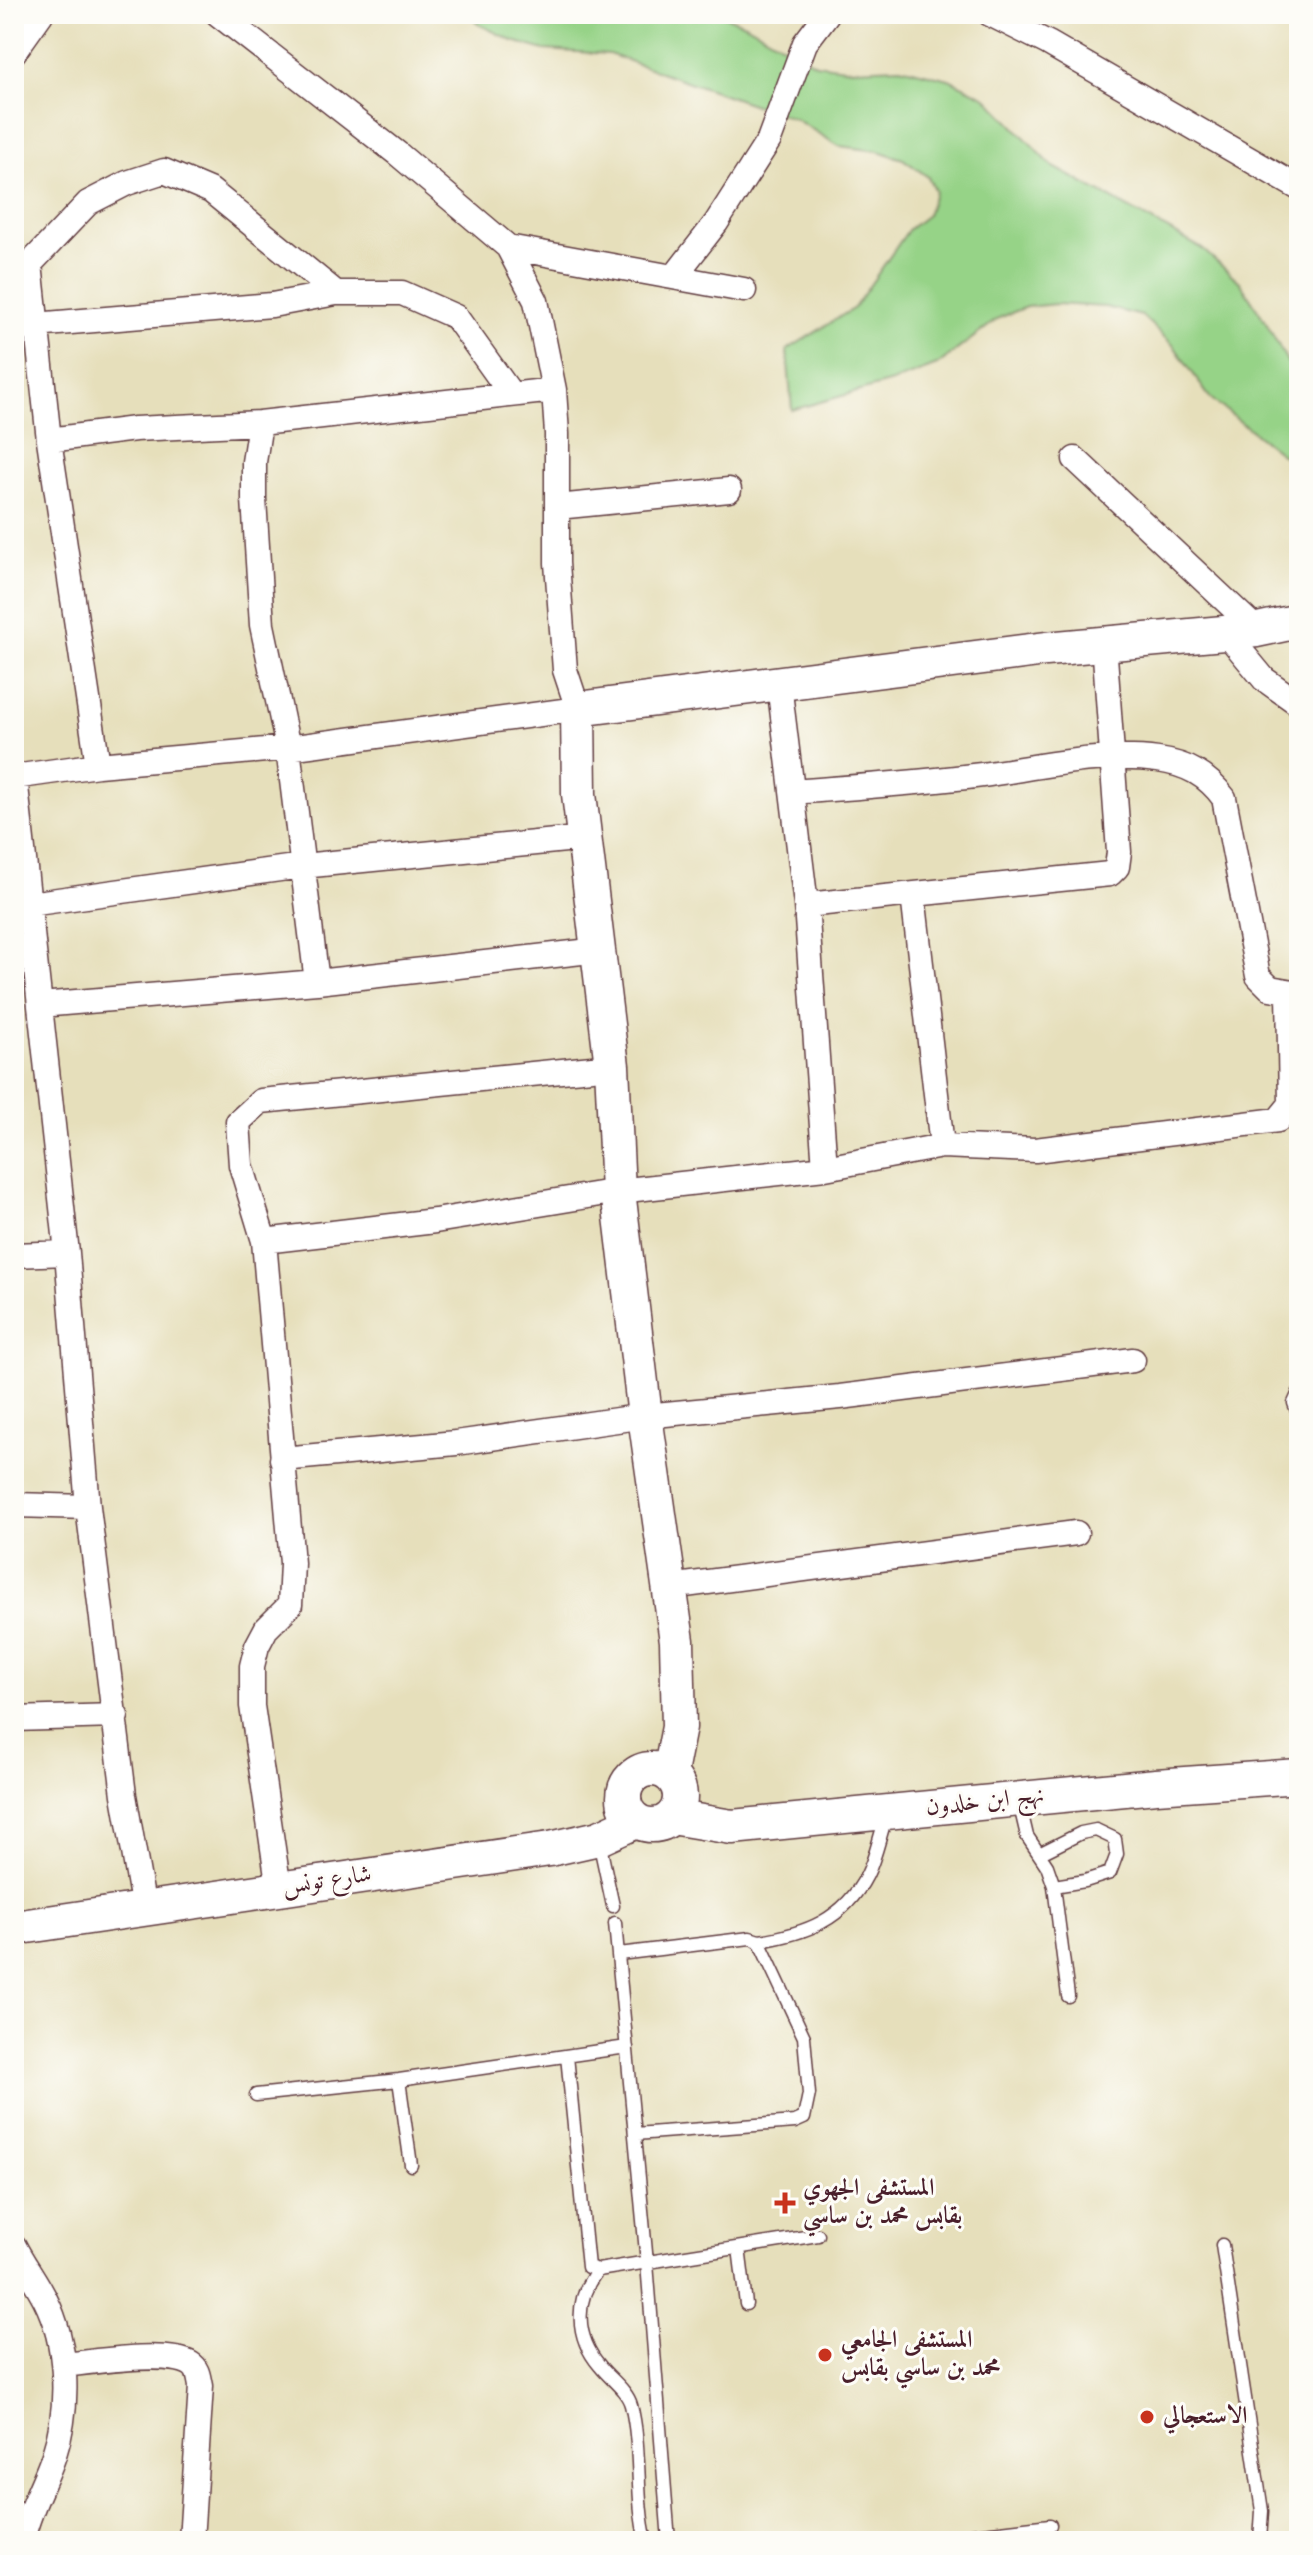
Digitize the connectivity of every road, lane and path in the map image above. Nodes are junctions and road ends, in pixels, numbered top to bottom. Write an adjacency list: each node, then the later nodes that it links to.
1 (41, 14): 5 (street)
2 (218, 14): 7 (street)
3 (827, 14): 9 (street)
4 (990, 14): 6 (street)
5 (14, 52)
6 (1299, 188)
7 (508, 247): 9 (street); 13 (street)
8 (22, 265): 11 (street); 12 (street)
9 (674, 277): 10 (street)
10 (744, 290)
11 (336, 293): 12 (street); 14 (street)
12 (35, 325): 16 (street)
13 (554, 390): 14 (street); 19 (street)
14 (511, 394): 15 (street)
15 (260, 423): 16 (street); 26 (street)
16 (49, 440): 28 (street)
17 (1075, 459): 21 (street)
18 (729, 490): 19 (street)
19 (557, 507): 25 (street)
20 (1299, 621): 21 (street)
21 (1242, 631): 22 (street); 24 (street)
22 (1104, 642): 23 (street); 27 (street)
23 (779, 684): 25 (street); 30 (street)
24 (1299, 704)
25 (578, 709): 26 (street); 31 (street)
26 (288, 748): 28 (street); 32 (street)
27 (1113, 758): 30 (street); 33 (street); 38 (street)
28 (98, 765): 29 (street)
29 (14, 777): 34 (street)
30 (793, 792): 35 (street)
31 (586, 838): 32 (street); 36 (street)
32 (302, 866): 34 (street); 37 (street)
33 (913, 895): 35 (street); 41 (street)
34 (29, 904): 39 (street)
35 (806, 905): 42 (street)
36 (599, 950): 37 (street); 40 (street)
37 (317, 982): 39 (street)
38 (1294, 993): 41 (street)
39 (40, 1005): 45 (street)
40 (612, 1066): 43 (street); 44 (street)
41 (942, 1146): 42 (street)
42 (825, 1168): 43 (street)
43 (618, 1191): 44 (street); 49 (street)
44 (264, 1241): 51 (street)
45 (67, 1253): 46 (street); 53 (street)
46 (14, 1255)
47 (1133, 1360): 49 (street)
48 (1299, 1392): 50 (lane)
49 (645, 1416): 51 (street); 55 (street)
50 (1299, 1416)
51 (282, 1459): 67 (street)
52 (14, 1505): 53 (street)
53 (88, 1507): 56 (street)
54 (1076, 1533): 55 (street)
55 (670, 1587): 58 (street)
56 (116, 1716): 57 (street); 69 (street)
57 (14, 1719)
58 (670, 1773): 62 (street); 63 (street)
59 (1299, 1776): 60 (street, نهج ابن خلدون)
60 (1019, 1799): 61 (street, نهج ابن خلدون); 65 (lane)
61 (888, 1812): 62 (street, نهج ابن خلدون); 72 (lane)
62 (672, 1817): 63 (street)
63 (636, 1821): 64 (street, شارع تونس)
64 (599, 1838): 67 (street, شارع تونس); 68 (lane)
65 (1039, 1854): 66 (lane); 66 (lane)
66 (1054, 1886): 74 (lane)
67 (279, 1889): 69 (street, شارع تونس)
68 (613, 1906)
69 (144, 1909): 71 (street, شارع تونس)
70 (615, 1923): 73 (lane)
71 (14, 1928)
72 (759, 1941): 73 (lane); 79 (lane)
73 (619, 1954): 75 (lane)
74 (1068, 1996)
75 (627, 2047): 76 (lane); 79 (lane)
76 (567, 2056): 77 (lane); 86 (lane)
77 (399, 2080): 78 (lane); 80 (lane)
78 (256, 2095)
79 (635, 2134): 85 (lane)
80 (411, 2165)
81 (818, 2235): 84 (lane)
82 (1222, 2245): 96 (lane)
83 (14, 2246): 88 (street)
84 (739, 2248): 85 (lane); 87 (lane)
85 (647, 2263): 86 (lane); 94 (lane)
86 (598, 2270): 93 (lane)
87 (746, 2304)
88 (64, 2365): 90 (street); 92 (street)
89 (1050, 2525): 91 (lane)
90 (21, 2527)
91 (940, 2540): 95 (lane)
92 (191, 2541)
93 (646, 2541)
94 (669, 2541)
95 (916, 2541)
96 (1260, 2541)

